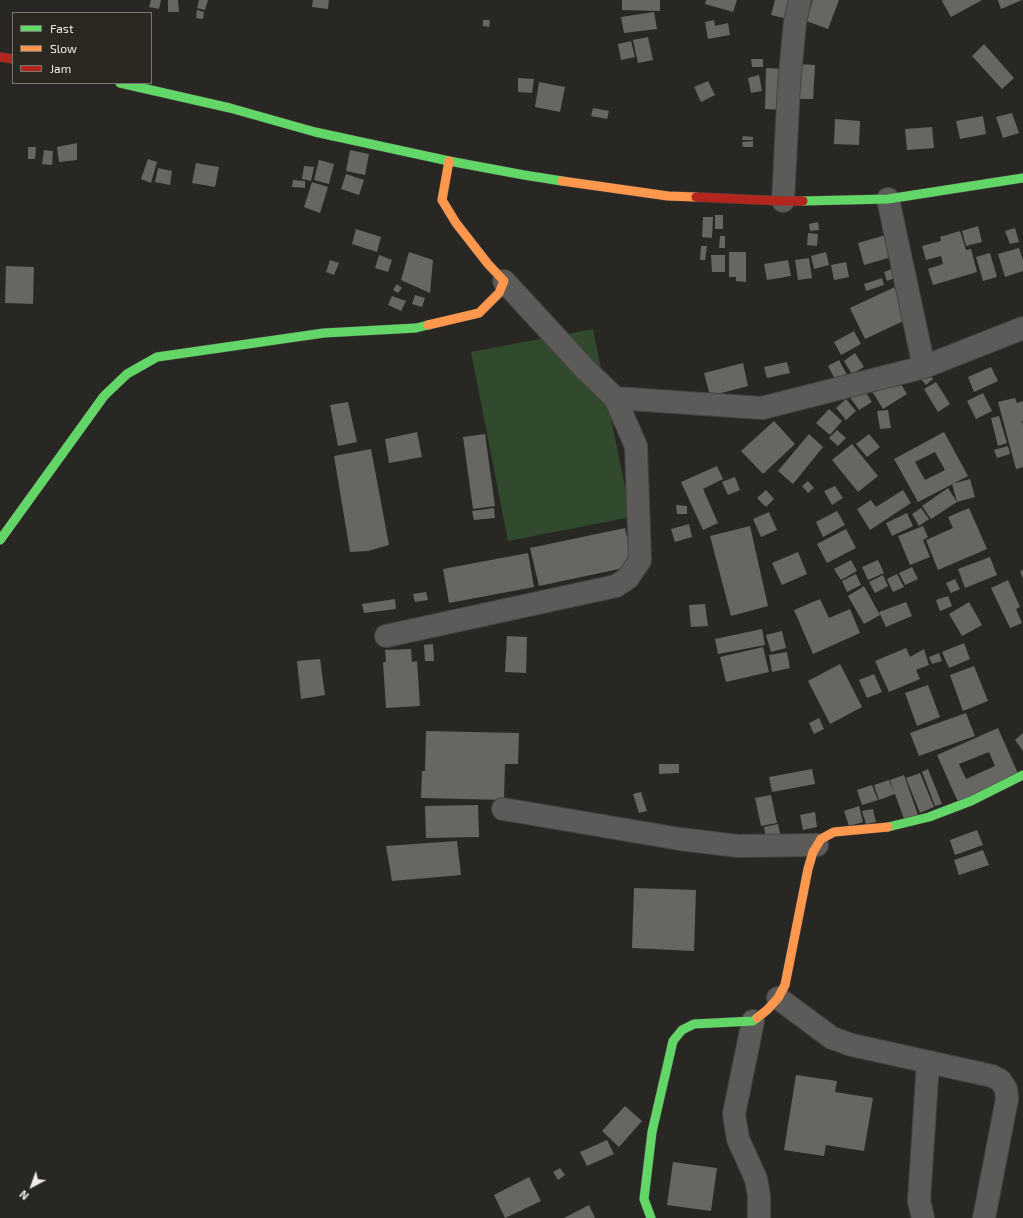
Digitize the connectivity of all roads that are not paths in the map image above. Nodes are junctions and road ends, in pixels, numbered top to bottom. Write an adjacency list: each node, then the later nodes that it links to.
1 (800, 0): 8 (street)
2 (0, 57): 3 (main road)
3 (12, 59)
4 (124, 84): 5 (main road)
5 (449, 161): 8 (main road); 9 (main road)
6 (1023, 178): 7 (main road)
7 (888, 199): 8 (main road); 11 (street)
8 (783, 201)
9 (504, 281): 12 (street); 13 (main road)
10 (1023, 328): 11 (street)
11 (924, 367): 12 (street)
12 (615, 398): 14 (street)
13 (0, 540)
14 (386, 636)
15 (1023, 775): 17 (main road)
16 (503, 810): 17 (street)
17 (817, 845): 18 (main road)
18 (778, 998): 19 (main road); 20 (street)
19 (753, 1021): 21 (main road); 22 (street)
20 (928, 1062): 23 (street); 24 (street)
21 (651, 1218)
22 (759, 1218)
23 (923, 1218)
24 (984, 1218)

